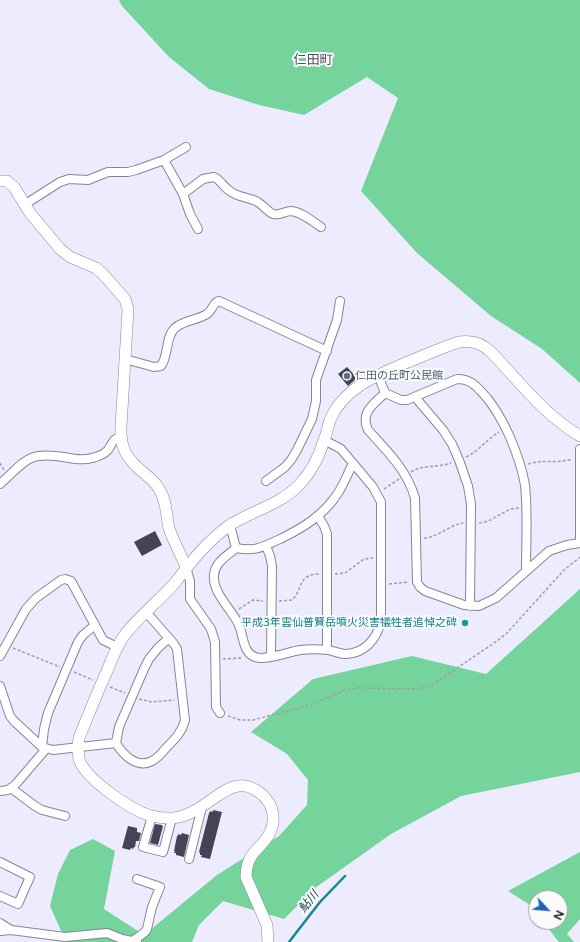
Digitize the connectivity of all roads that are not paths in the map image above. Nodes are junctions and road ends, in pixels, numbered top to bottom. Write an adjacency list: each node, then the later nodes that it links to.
1 (186, 147): 2 (street)
2 (164, 160): 4 (street); 5 (street)
3 (0, 181): 5 (street)
4 (183, 194): 6 (street); 7 (street)
5 (24, 205): 10 (street)
6 (321, 227)
7 (198, 229)
8 (340, 301): 9 (street)
9 (327, 351): 10 (street); 20 (street)
10 (125, 359): 14 (street)
11 (378, 374): 12 (street); 15 (street); 16 (street)
12 (385, 393): 13 (street); 29 (street)
13 (414, 397): 28 (street); 29 (street)
14 (120, 436): 21 (street); 27 (street)
15 (580, 436)
16 (324, 440): 18 (street); 23 (street)
17 (580, 453): 19 (street)
18 (353, 463): 22 (street); 34 (street)
19 (580, 467): 24 (street)
20 (266, 481)
21 (0, 484)
22 (318, 516): 25 (street); 34 (street)
23 (230, 525): 26 (street); 27 (street)
24 (580, 543): 28 (street)
25 (266, 546): 26 (street); 36 (street)
26 (236, 548): 36 (street)
27 (186, 567): 30 (street); 38 (street)
28 (526, 571): 29 (street)
29 (470, 606)
30 (146, 612): 32 (street); 33 (street)
31 (95, 625): 33 (street); 35 (street); 41 (street)
32 (169, 638): 39 (street); 39 (street)
33 (117, 647): 40 (street)
34 (327, 650): 36 (street)
35 (0, 656)
36 (271, 657)
37 (0, 686): 41 (street)
38 (220, 713)
39 (116, 743): 40 (street)
40 (78, 747): 41 (street); 46 (street)
41 (44, 748): 42 (street)
42 (11, 788): 43 (street); 45 (street)
43 (0, 791)
44 (202, 807): 47 (street); 48 (street); 56 (street)
45 (65, 816)
46 (152, 816): 47 (street); 47 (street)
47 (172, 818)
48 (189, 859)
49 (0, 862): 51 (street)
50 (137, 879): 55 (street)
51 (0, 896)
52 (0, 922): 53 (street)
53 (11, 930): 54 (street); 55 (street)
54 (0, 931)
55 (135, 942)
56 (268, 942)

